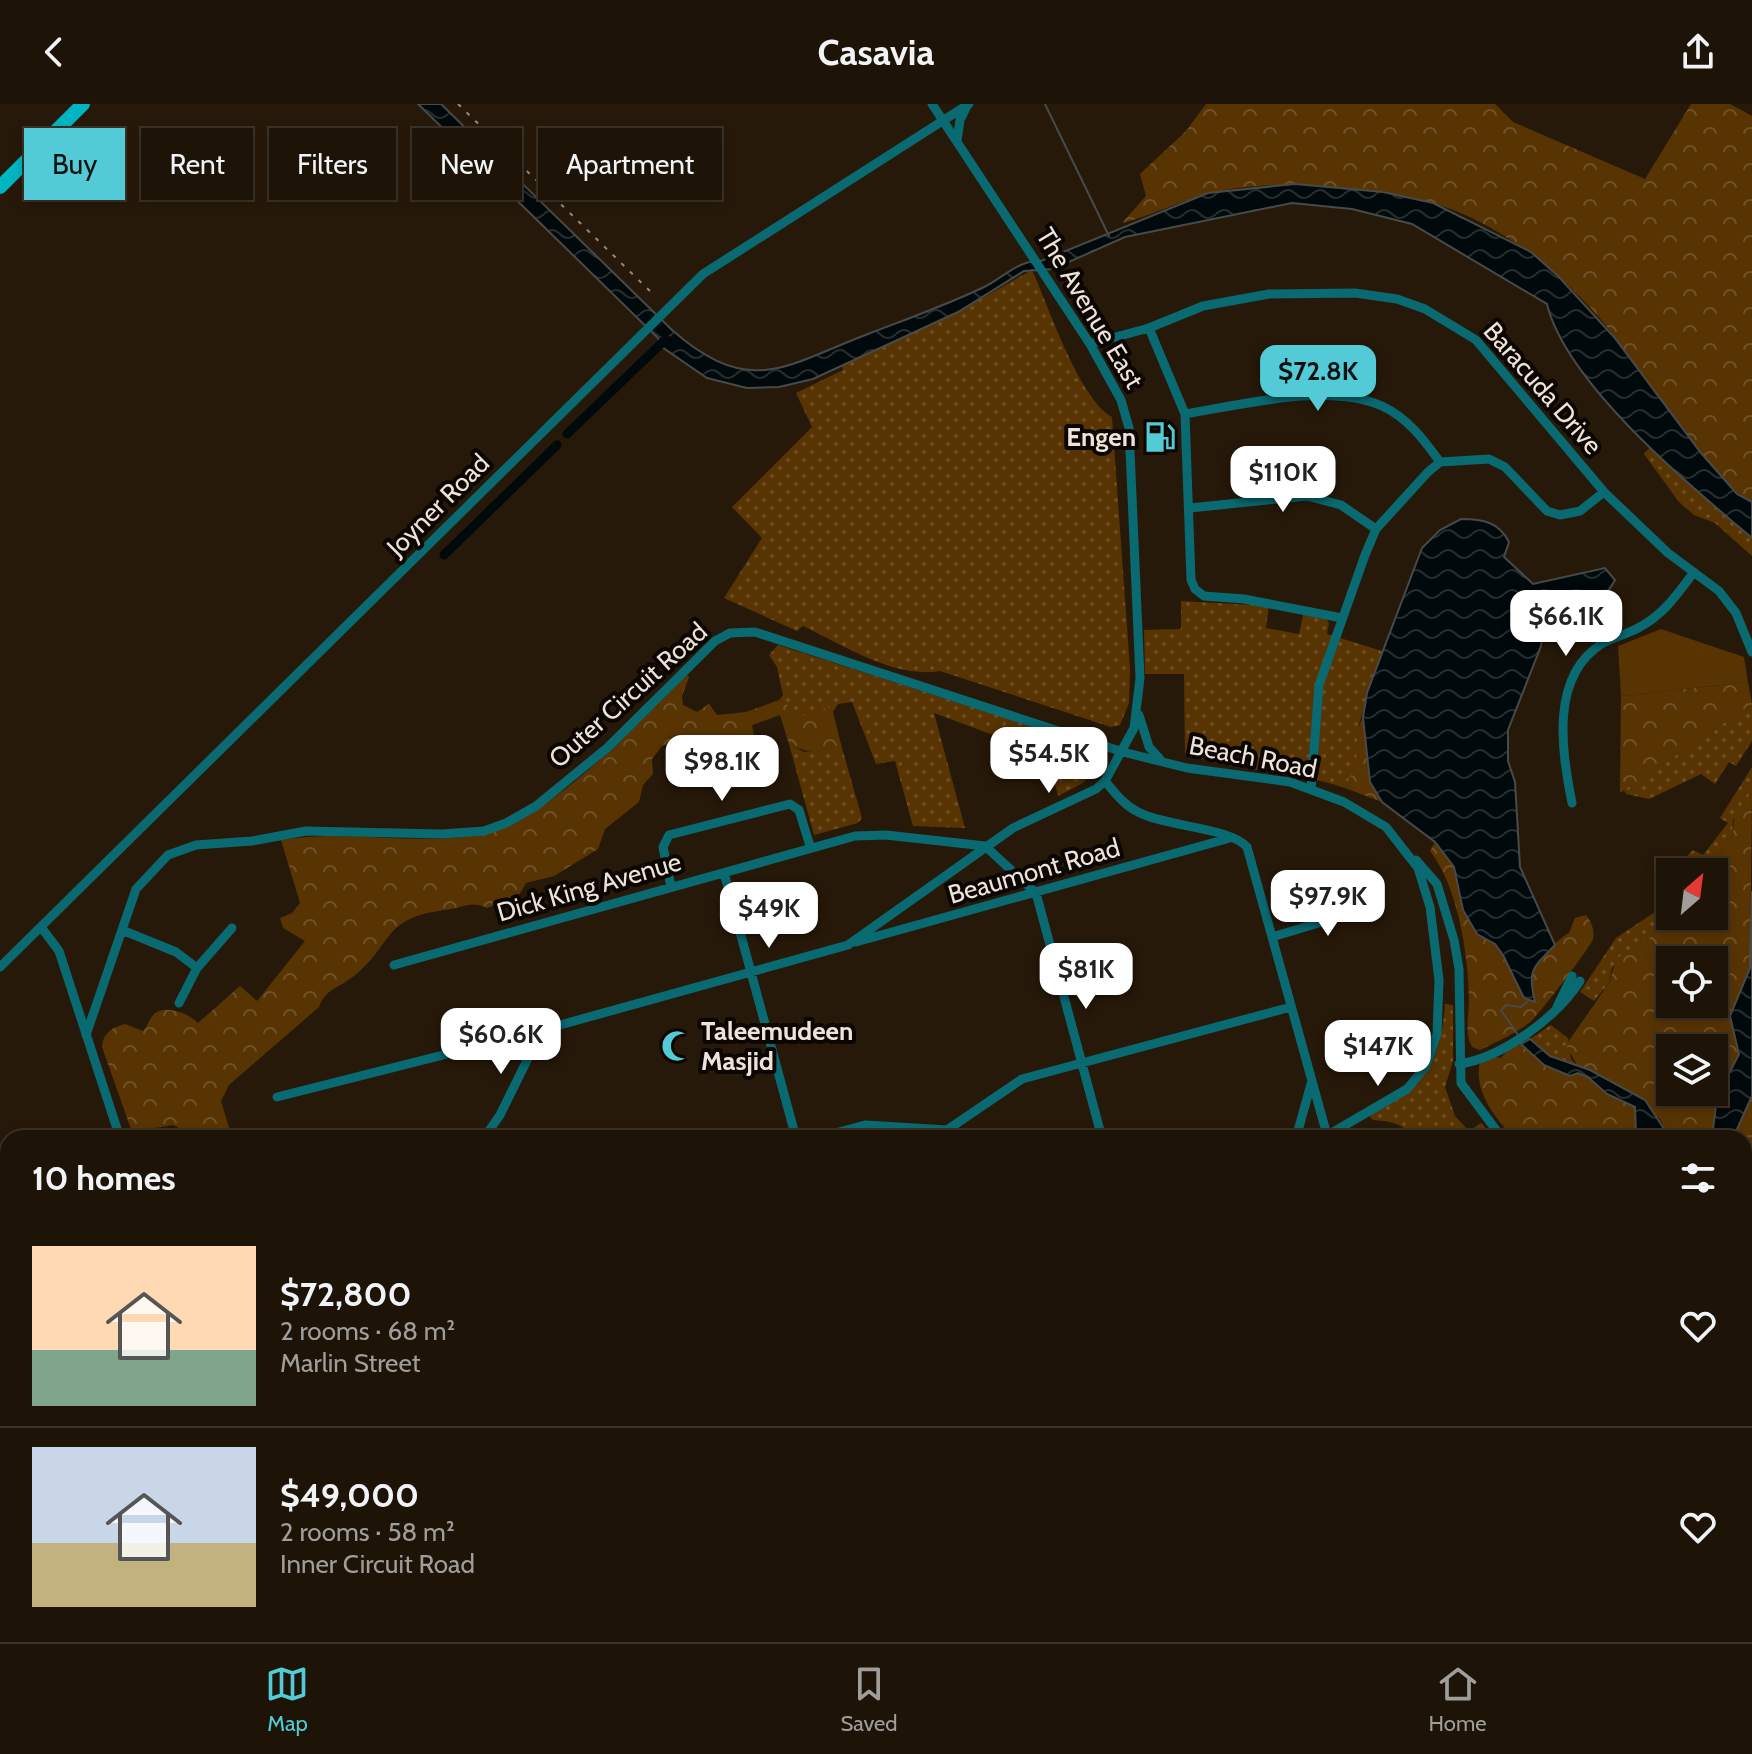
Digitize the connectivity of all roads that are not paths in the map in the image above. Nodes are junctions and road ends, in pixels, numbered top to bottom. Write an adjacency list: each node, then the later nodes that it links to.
1 (83, 104): 6 (main road)
2 (932, 104): 4 (street, The Avenue East)
3 (967, 104): 4 (street, Joyner Road); 5 (street)
4 (943, 120): 5 (street, The Avenue East); 31 (street, Joyner Road)
5 (957, 141): 8 (street, The Avenue East)
6 (0, 187)
7 (1149, 328): 8 (street, Baracuda Drive); 9 (street); 11 (street, Baracuda Drive)
8 (1090, 344): 17 (street, The Avenue East)
9 (1185, 414): 10 (street); 12 (street)
10 (1440, 462): 11 (street); 13 (street)
11 (1604, 492): 14 (street, Baracuda Drive)
12 (1190, 508): 13 (street); 15 (street)
13 (1376, 529): 15 (street)
14 (1694, 572): 16 (street, Baracuda Drive); 22 (street)
15 (1342, 618): 21 (street)
16 (1752, 652)
17 (1138, 712): 18 (street, The Avenue East); 19 (street)
18 (1123, 752): 19 (street, Beach Road); 20 (street, The Avenue East); 33 (street, Outer Circuit Road)
19 (1162, 761): 21 (street, Beach Road)
20 (1105, 781): 23 (street); 25 (street)
21 (1311, 789): 26 (street, Beach Road)
22 (1572, 803)
23 (1230, 838): 29 (street, Beaumont Road); 34 (street)
24 (810, 846): 25 (street, Dick King Avenue); 27 (street, Dick King Avenue); 28 (street)
25 (985, 846): 29 (street); 35 (street)
26 (1409, 852): 46 (street); 58 (street, Beach Road)
27 (724, 873): 28 (street, Dick King Avenue); 39 (street)
28 (671, 887): 36 (street, Dick King Avenue)
29 (1036, 893): 35 (street, Beaumont Road); 45 (street)
30 (1375, 906): 34 (street)
31 (41, 927): 37 (street, Joyner Road); 44 (street)
32 (232, 928): 38 (street)
33 (122, 930): 38 (street); 44 (street, Outer Circuit Road)
34 (1272, 937): 42 (street)
35 (848, 945): 39 (street, Beaumont Road)
36 (394, 965)
37 (0, 967)
38 (197, 968): 41 (street)
39 (750, 973): 43 (street, Beaumont Road); 51 (street)
40 (1576, 979): 46 (street)
41 (179, 1003)
42 (1291, 1007): 45 (street); 47 (street)
43 (542, 1030): 48 (street, Beaumont Road); 50 (street)
44 (86, 1035): 49 (street)
45 (1083, 1063): 53 (street); 55 (street)
46 (1459, 1064): 59 (street)
47 (1312, 1080): 56 (street); 57 (street)
48 (277, 1097)
49 (117, 1130)
50 (492, 1130)
51 (794, 1130)
52 (847, 1130): 54 (street)
53 (947, 1130)
54 (947, 1130)
55 (1100, 1130)
56 (1298, 1130)
57 (1324, 1130)
58 (1335, 1130)
59 (1496, 1130)

